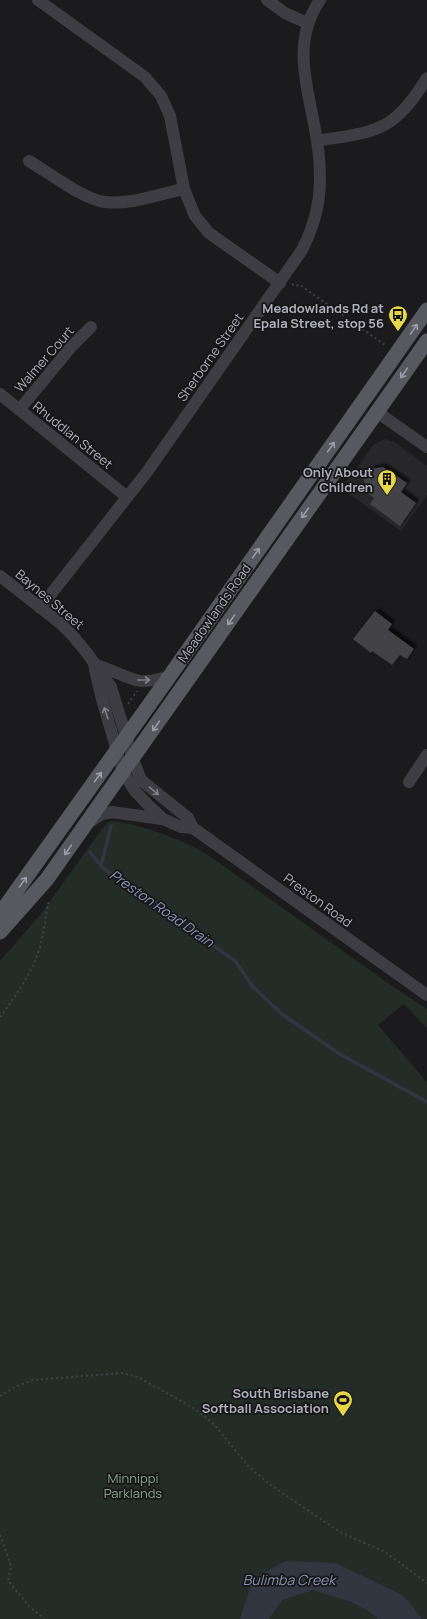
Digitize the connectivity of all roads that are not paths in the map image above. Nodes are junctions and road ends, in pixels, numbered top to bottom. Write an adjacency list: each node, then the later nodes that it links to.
1 (38, 0): 8 (street)
2 (267, 0): 4 (street)
3 (320, 0): 4 (street, Sherborne Street)
4 (307, 23): 6 (street, Sherborne Street)
5 (427, 78): 6 (street)
6 (317, 142): 9 (street, Sherborne Street)
7 (29, 160): 8 (street)
8 (184, 189): 9 (street)
9 (281, 281): 17 (street, Sherborne Street)
10 (427, 310): 21 (main road, Meadowlands Road, one-way to 10)
11 (91, 327): 14 (street, Walmer Court)
12 (427, 341): 15 (main road, Meadowlands Road, one-way to 15)
13 (0, 394): 14 (street, Rhuddlan Street)
14 (19, 410): 17 (street, Rhuddlan Street)
15 (377, 412): 16 (street); 25 (main road, Meadowlands Road, one-way to 25)
16 (427, 447)
17 (128, 497): 19 (street, Sherborne Street)
18 (0, 576): 19 (street, Baynes Street)
19 (40, 608): 20 (street, Baynes Street)
20 (94, 665): 21 (street, one-way to 21); 22 (street, Baynes Street); 23 (street, Baynes Street, one-way to 20)
21 (169, 677): 22 (main road, Meadowlands Road)
22 (126, 737): 23 (main road, Meadowlands Road); 25 (street, Baynes Street)
23 (117, 750): 26 (street, Baynes Street); 31 (main road, Meadowlands Road, one-way to 23)
24 (427, 755): 27 (street)
25 (133, 759): 26 (main road, Meadowlands Road); 30 (street, Preston Road, one-way to 30)
26 (123, 772): 28 (street, Preston Road); 29 (main road, Meadowlands Road)
27 (409, 782)
28 (163, 819): 29 (street); 30 (street, Preston Road)
29 (86, 824): 32 (main road, Meadowlands Road, one-way to 32)
30 (193, 828): 33 (street, Preston Road)
31 (0, 914)
32 (0, 932)
33 (427, 995)

